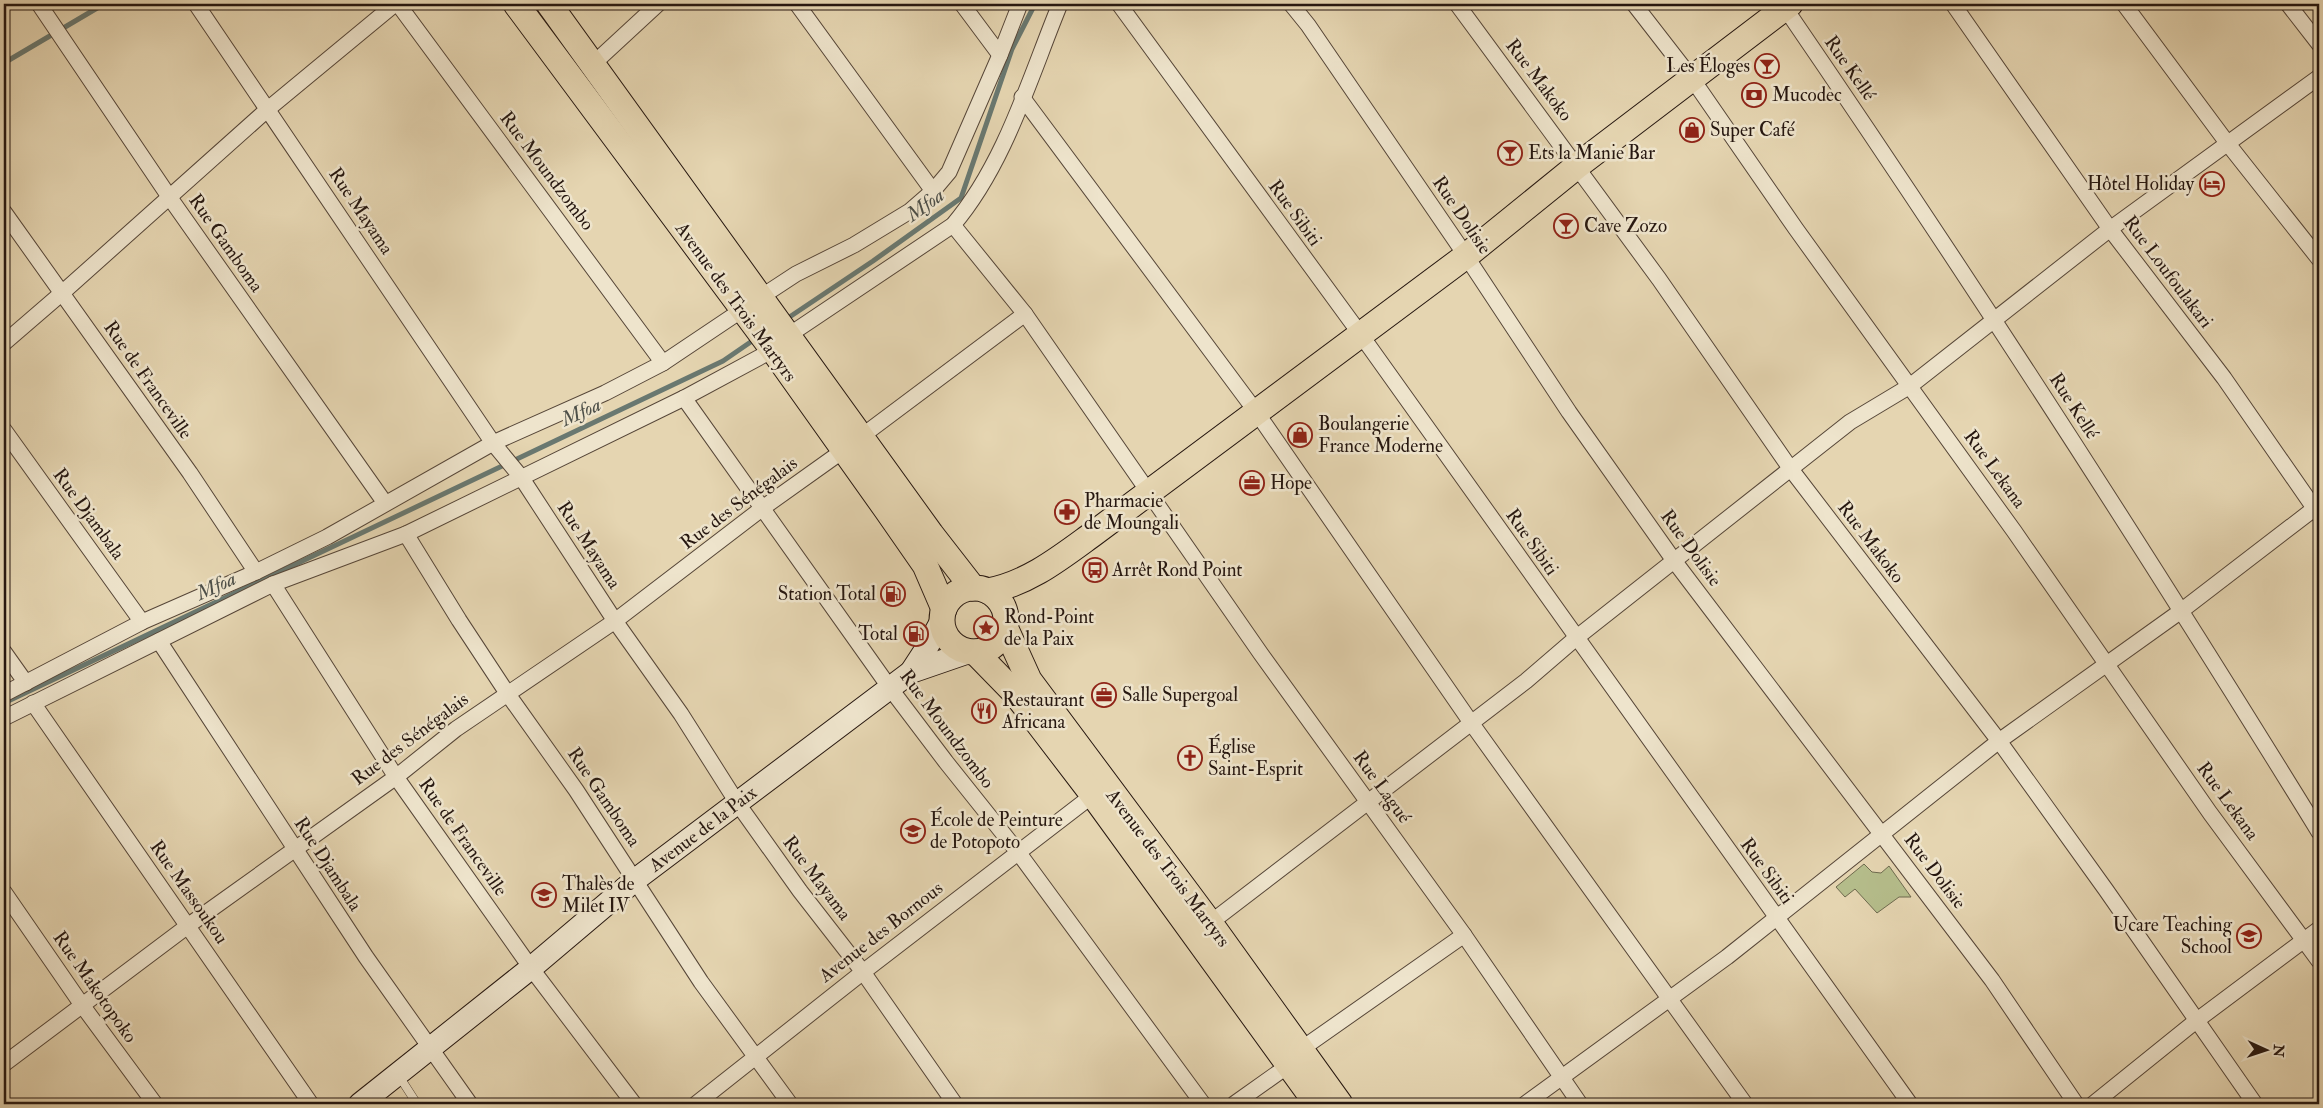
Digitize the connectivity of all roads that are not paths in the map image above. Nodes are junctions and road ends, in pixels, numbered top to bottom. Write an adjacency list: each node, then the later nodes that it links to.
1 (40, 4): 29 (street, Rue Gamboma)
2 (196, 4): 25 (street, Rue Mayama)
3 (397, 4): 25 (street); 42 (street, Rue Moundzombo)
4 (516, 4): 36 (main road, Avenue des Trois Martyrs)
5 (549, 4): 21 (main road, Avenue des Trois Martyrs)
6 (658, 4): 21 (street)
7 (797, 4): 28 (street)
8 (962, 4): 20 (street)
9 (1020, 4): 20 (street)
10 (1060, 4): 24 (street)
11 (1119, 4): 39 (street, Rue Sibiti)
12 (1291, 4): 33 (street, Rue Dolisie)
13 (1457, 4): 27 (street, Rue Makoko)
14 (1634, 4): 23 (street, Rue Lekana)
15 (1953, 4): 32 (street, Rue Loufoulakari)
16 (2124, 4): 26 (street)
17 (2288, 4): 19 (street)
18 (1788, 6): 23 (main road); 38 (street, Rue Kellé)
19 (2319, 44)
20 (1000, 55): 28 (street)
21 (592, 65): 36 (main road, Avenue des Trois Martyrs)
22 (2319, 77): 26 (street)
23 (1693, 80): 27 (main road); 43 (street, Rue Lekana)
24 (1022, 97): 31 (street); 45 (street)
25 (268, 109): 29 (street); 47 (street, Rue Mayama)
26 (2228, 144): 32 (street); 34 (street)
27 (1577, 166): 33 (main road); 49 (street, Rue Makoko)
28 (933, 191): 36 (street)
29 (170, 198): 35 (street); 52 (street, Rue Gamboma)
30 (4, 212): 35 (street, Rue de Franceville)
31 (953, 224): 37 (street, Rue Lagué); 40 (street)
32 (2110, 229): 38 (street); 54 (street, Rue Loufoulakari)
33 (1466, 256): 39 (main road); 56 (street, Rue Dolisie)
34 (2319, 259)
35 (62, 293): 41 (street); 57 (street, Rue de Franceville)
36 (754, 307): 40 (main road, Avenue des Trois Martyrs); 42 (street)
37 (1025, 314): 48 (street, Rue des Sénégalais); 51 (street, Rue Lagué)
38 (1994, 321): 43 (street); 61 (street, Rue Kellé)
39 (1361, 335): 45 (main road); 66 (street, Rue Sibiti)
40 (776, 336): 44 (street); 48 (main road, Avenue des Trois Martyrs)
41 (4, 343)
42 (663, 363): 47 (street)
43 (1910, 386): 49 (street); 70 (street, Rue Lekana)
44 (684, 398): 50 (street); 53 (street, Rue Moundzombo)
45 (1257, 413): 51 (main road); 78 (street)
46 (4, 430): 64 (street, Rue Djambala)
47 (493, 443): 50 (street, Rue Mayama); 52 (street)
48 (853, 443): 53 (street, Rue des Sénégalais); 60 (main road, Avenue des Trois Martyrs); 62 (main road, Avenue des Trois Martyrs)
49 (1790, 468): 56 (street); 79 (street, Rue Makoko)
50 (521, 477): 55 (street); 63 (street, Rue Mayama)
51 (1149, 493): 58 (main road); 82 (street, Rue Lagué)
52 (385, 503): 57 (street)
53 (764, 507): 63 (street, Rue des Sénégalais); 73 (street, Rue Moundzombo)
54 (2318, 509): 61 (street)
55 (406, 534): 59 (street); 74 (street, Rue Gamboma)
56 (1675, 562): 66 (street); 85 (street, Rue Dolisie)
57 (256, 572): 64 (street)
58 (1038, 573): 60 (main road); 65 (main road)
59 (273, 584): 67 (street); 80 (street, Rue de Franceville)
60 (980, 589): 62 (main road); 65 (main road)
61 (2181, 612): 70 (street); 84 (street, Rue Kellé)
62 (943, 614): 69 (main road); 71 (main road, Avenue de la Paix)
63 (615, 621): 74 (street, Rue des Sénégalais); 83 (street, Rue Mayama)
64 (142, 622): 72 (street)
65 (1006, 624): 69 (main road); 91 (main road, Avenue des Trois Martyrs)
66 (1576, 638): 78 (street); 90 (street, Rue Sibiti)
67 (159, 641): 76 (street); 86 (street, Rue Djambala)
68 (4, 652): 72 (street)
69 (972, 652): 71 (main road, Avenue de la Paix); 81 (main road, Avenue des Trois Martyrs)
70 (2107, 663): 79 (street); 95 (street, Rue Lekana)
71 (911, 672): 73 (main road, Avenue de la Paix)
72 (26, 684): 75 (street)
73 (890, 688): 83 (main road, Avenue de la Paix); 87 (street, Rue Moundzombo)
74 (507, 692): 80 (street, Rue des Sénégalais); 88 (street, Rue Gamboma)
75 (4, 694)
76 (33, 703): 77 (street); 92 (street, Rue Massoukou)
77 (4, 718)
78 (1472, 724): 82 (street); 99 (street)
79 (1999, 741): 85 (street); 101 (street, Rue Makoko)
80 (396, 777): 86 (street, Rue des Sénégalais); 97 (street, Rue de Franceville)
81 (1093, 795): 87 (street, Avenue des Bornous); 104 (main road, Avenue des Trois Martyrs)
82 (1369, 803): 91 (street); 94 (street, Rue Lagué)
83 (738, 804): 88 (main road, Avenue de la Paix); 98 (street, Rue Mayama)
84 (2319, 832)
85 (1882, 834): 90 (street); 125 (street, Rue Dolisie)
86 (294, 849): 92 (street, Rue des Sénégalais); 102 (street, Rue Djambala)
87 (1018, 852): 98 (street, Avenue des Bornous); 117 (street, Rue Moundzombo)
88 (635, 880): 97 (main road, Avenue de la Paix); 103 (street, Rue Gamboma)
89 (4, 892): 100 (street, Rue Makotopoko)
90 (1776, 918): 99 (street); 124 (street, Rue Sibiti)
91 (1210, 923): 104 (main road, Avenue des Trois Martyrs)
92 (189, 925): 100 (street, Rue des Sénégalais); 109 (street, Rue Massoukou)
93 (2319, 929): 95 (street)
94 (1464, 935): 104 (street); 107 (street, Rue Lagué)
95 (2305, 940): 96 (street, Rue Lekana); 101 (street)
96 (2319, 961)
97 (531, 968): 102 (main road, Avenue de la Paix); 113 (street, Rue de Franceville)
98 (863, 972): 103 (street, Avenue des Bornous); 116 (street, Rue Mayama)
99 (1670, 1000): 107 (street); 123 (street)
100 (82, 1005): 105 (street, Rue des Sénégalais); 108 (street, Rue Makotopoko)
101 (2196, 1021): 126 (street); 127 (street, Rue Makoko)
102 (430, 1048): 106 (main road, Avenue de la Paix); 112 (street, Rue Djambala)
103 (756, 1057): 114 (street, Avenue des Bornous); 115 (street, Rue Gamboma)
104 (1295, 1058): 118 (street); 119 (main road, Avenue des Trois Martyrs); 120 (main road, Avenue des Trois Martyrs)
105 (4, 1064)
106 (398, 1074): 110 (main road, Avenue de la Paix); 111 (lane)
107 (1562, 1078): 121 (street); 122 (street, Rue Lagué)
108 (155, 1104)
109 (311, 1104)
110 (360, 1104)
111 (417, 1104)
112 (470, 1104)
113 (634, 1104)
114 (696, 1104)
115 (790, 1104)
116 (955, 1104)
117 (1203, 1104)
118 (1234, 1104)
119 (1317, 1104)
120 (1340, 1104)
121 (1525, 1104)
122 (1580, 1104)
123 (1745, 1104)
124 (1910, 1104)
125 (2076, 1104)
126 (2093, 1104)
127 (2255, 1104)

